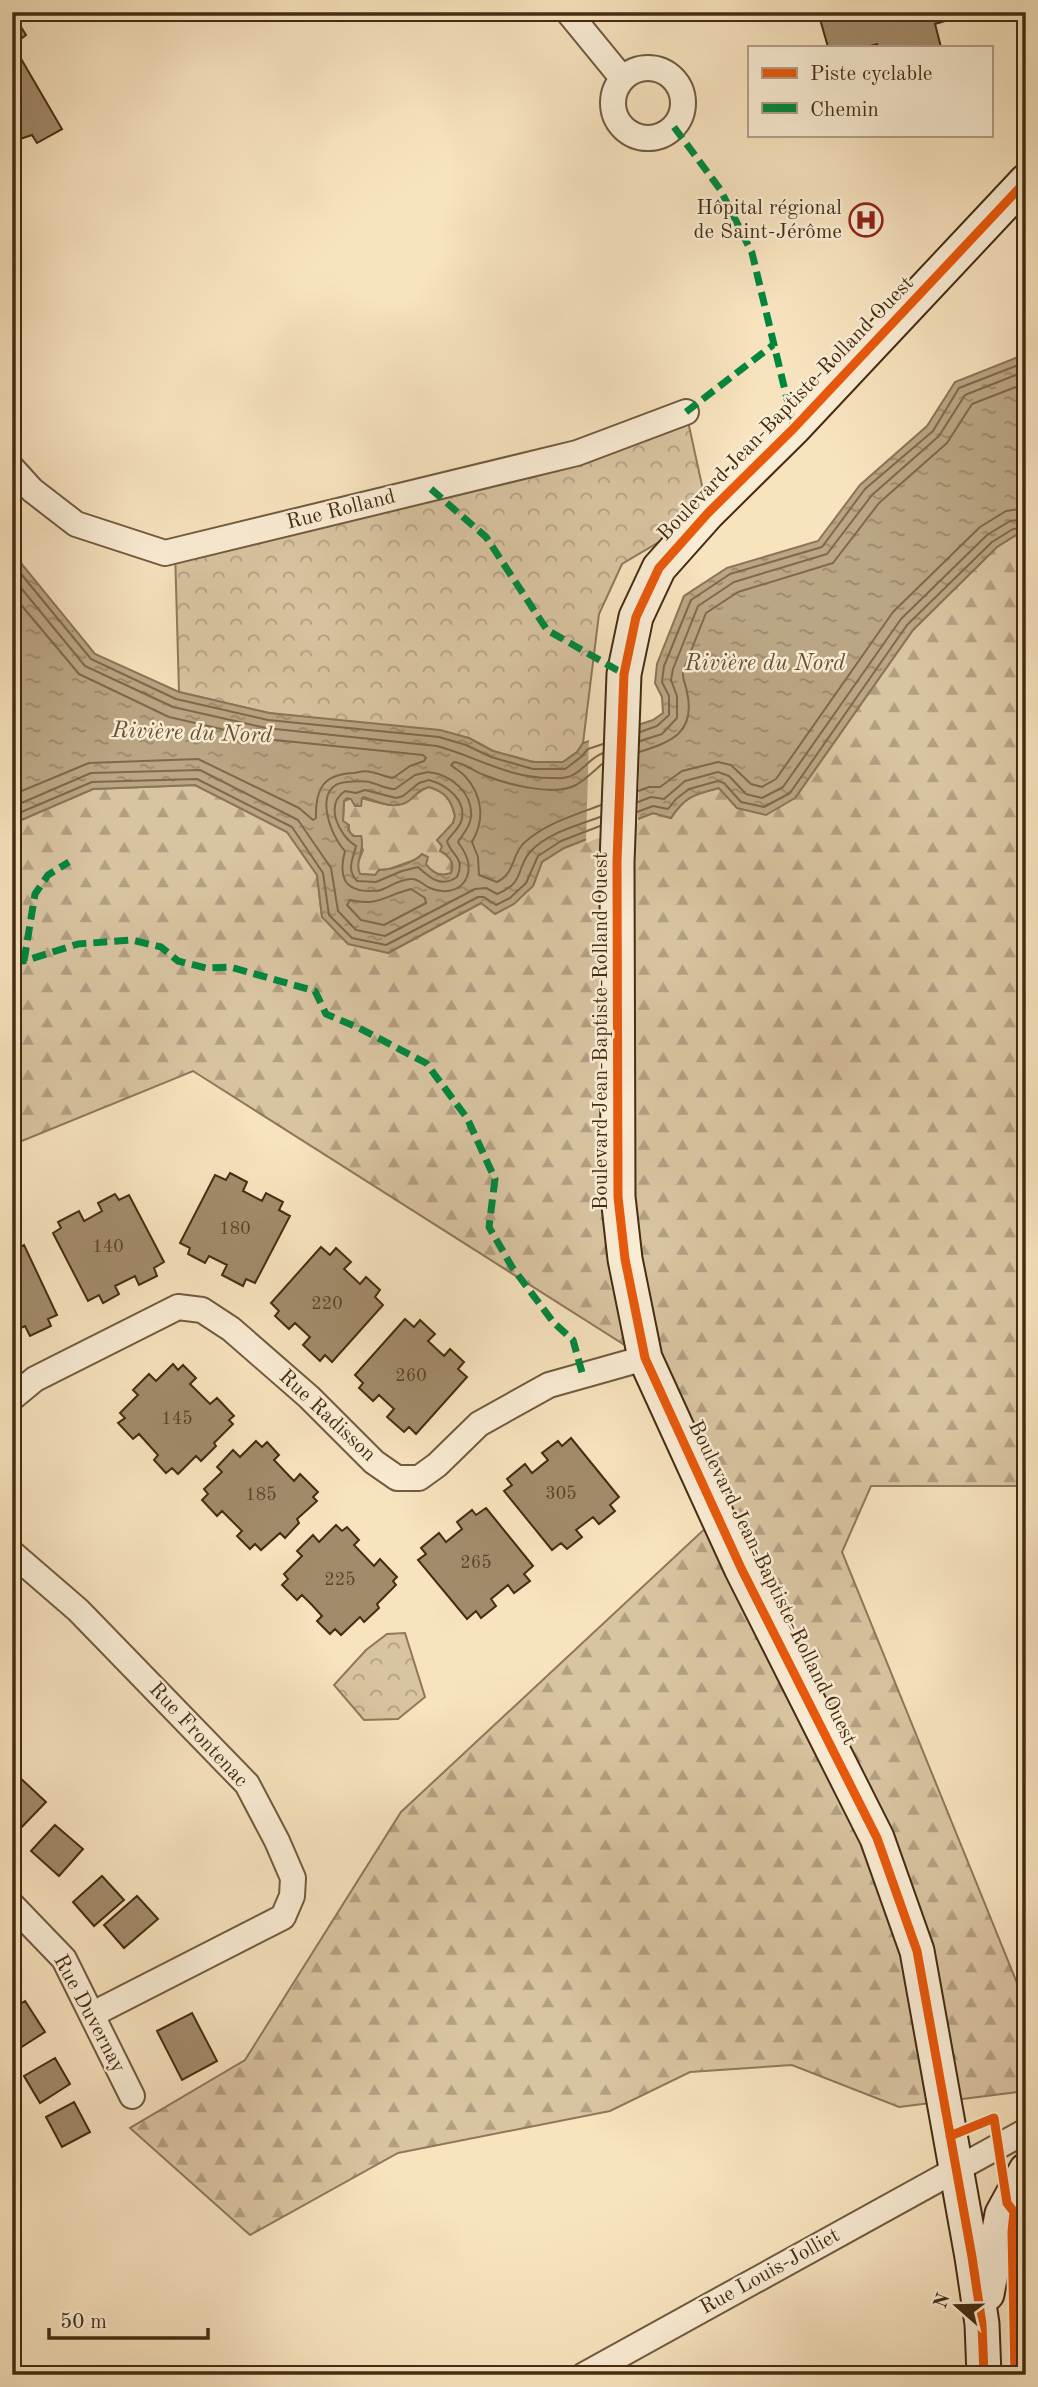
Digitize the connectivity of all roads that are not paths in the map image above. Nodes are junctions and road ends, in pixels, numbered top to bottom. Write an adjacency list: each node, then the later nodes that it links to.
1 (568, 12): 2 (street)
2 (622, 78)
3 (1020, 198): 6 (street, Boulevard Jean-Baptiste-Rolland Ouest)
4 (686, 412): 5 (street, Rue Rolland)
5 (12, 468)
6 (645, 1358): 7 (street, Rue Radisson); 13 (street, Boulevard Jean-Baptiste-Rolland Ouest)
7 (12, 1398)
8 (12, 1553): 10 (street, Rue Frontenac)
9 (12, 1905): 10 (street, Rue Duvernay)
10 (93, 2014): 11 (street, Rue Duvernay)
11 (132, 2096)
12 (1026, 2131): 13 (street, Rue Louis-Jolliet)
13 (956, 2169): 15 (street, Boulevard Jean-Baptiste-Rolland Ouest); 16 (street, Rue Louis-Jolliet)
14 (1026, 2170): 15 (street)
15 (982, 2324): 17 (street, Boulevard Jean-Baptiste-Rolland Ouest)
16 (584, 2375)
17 (984, 2375)

